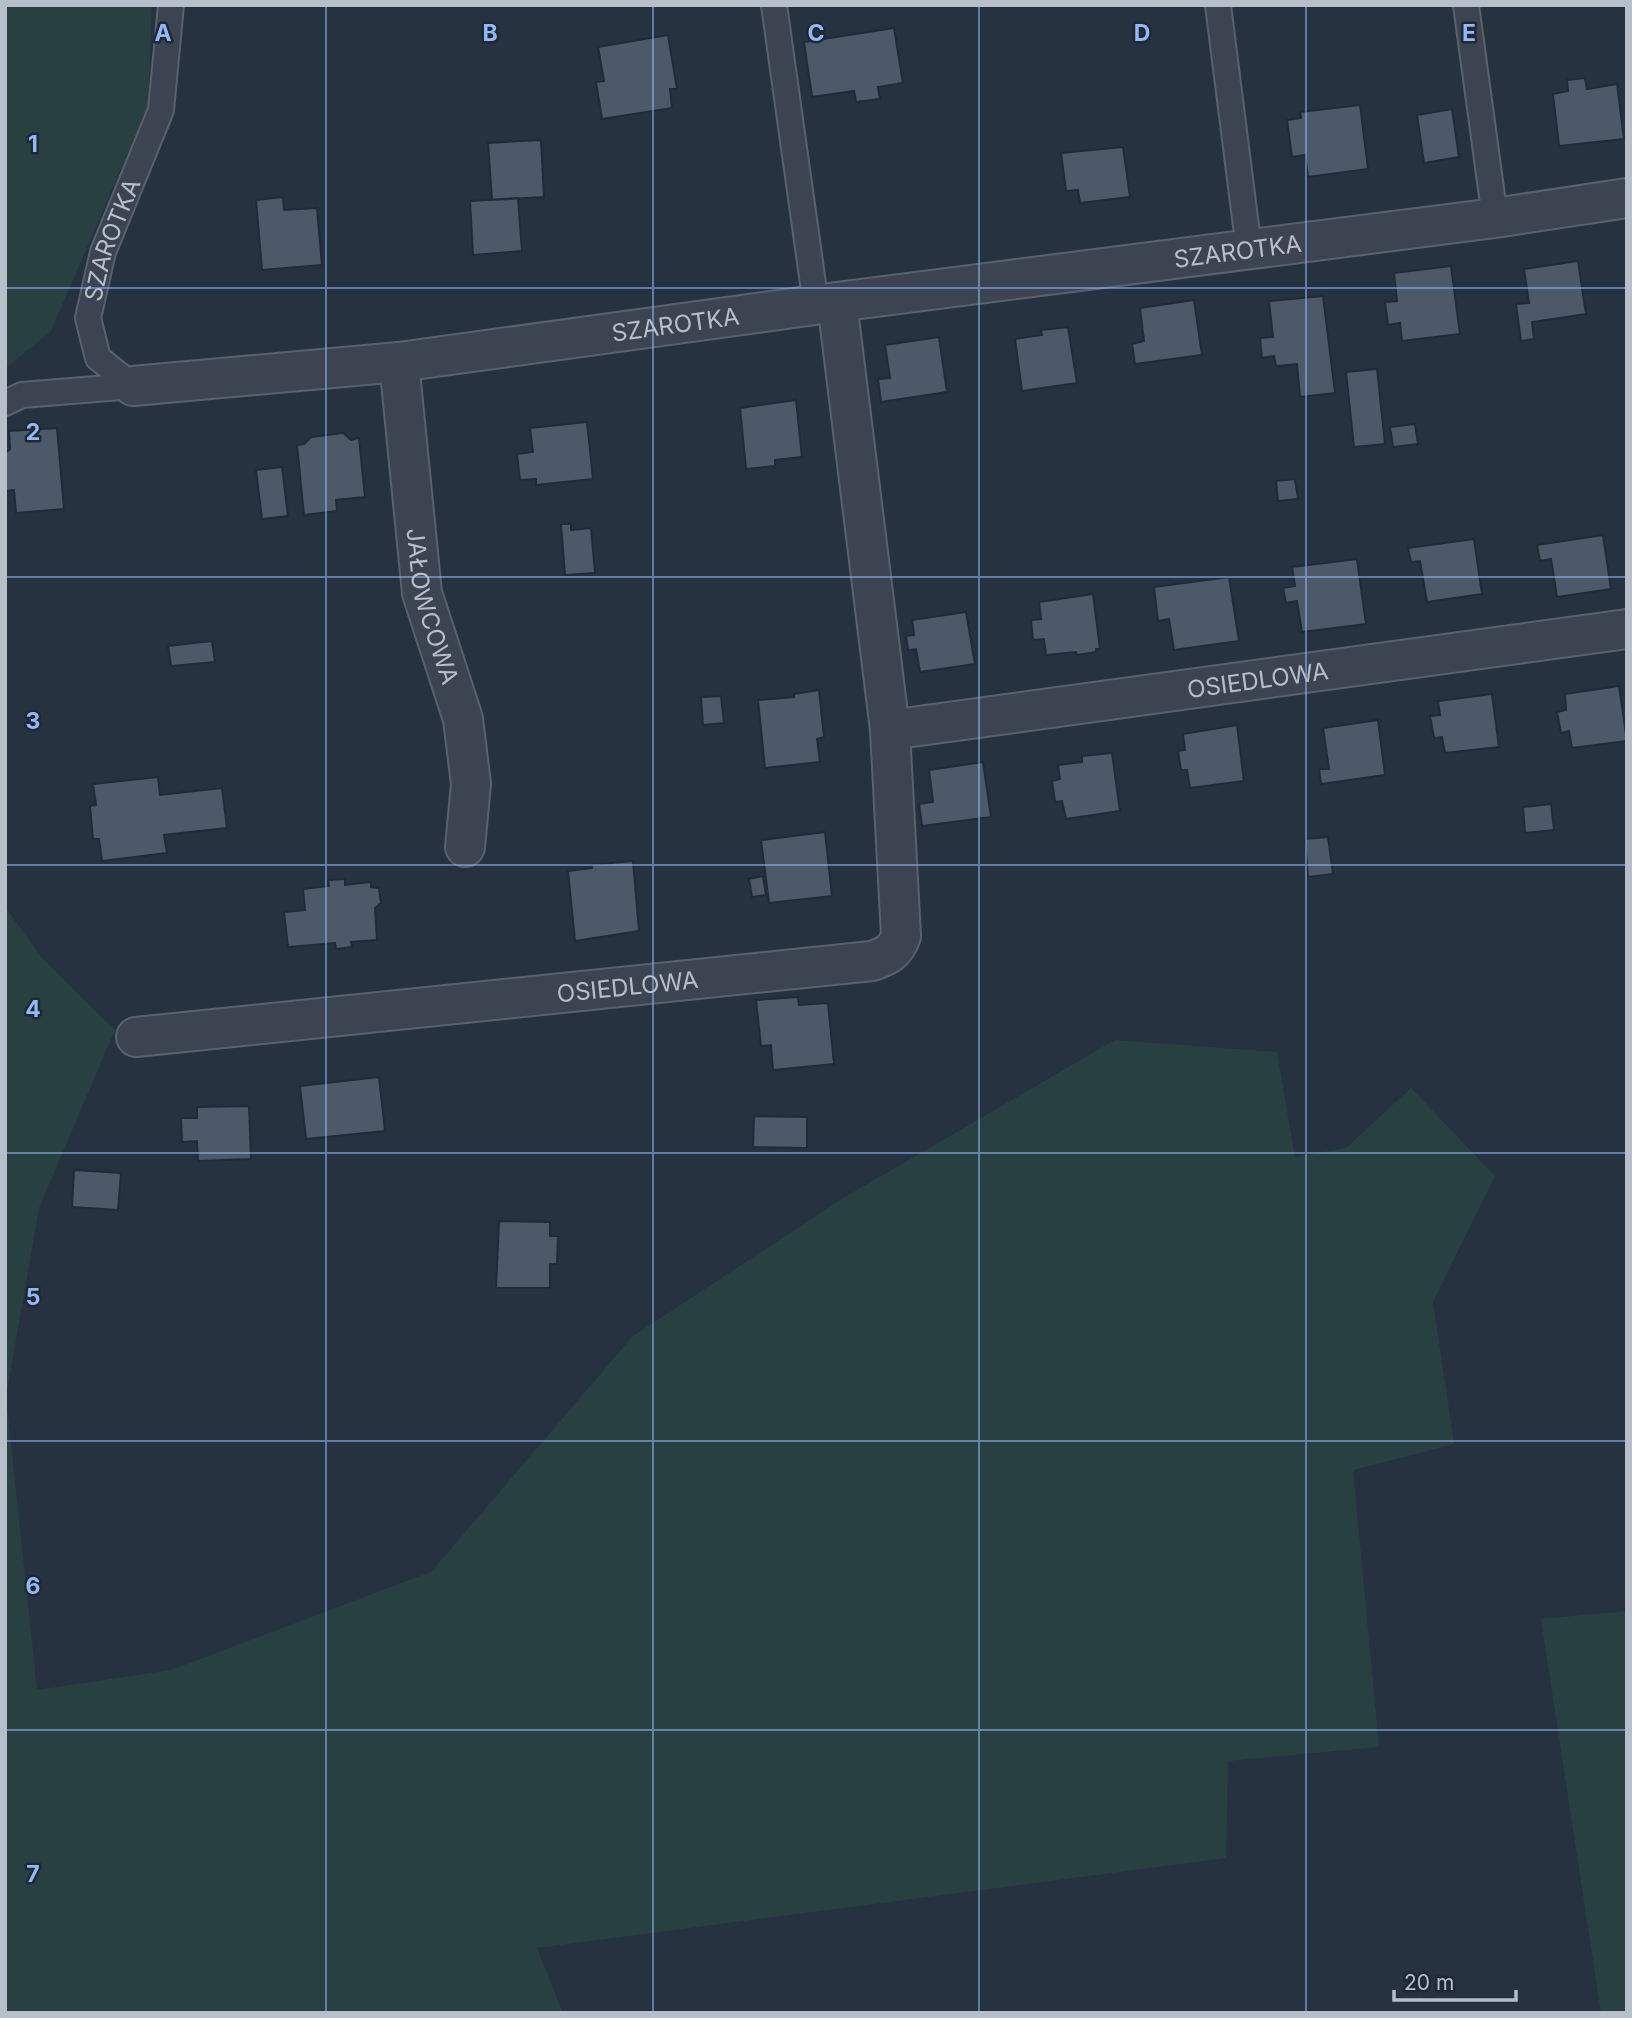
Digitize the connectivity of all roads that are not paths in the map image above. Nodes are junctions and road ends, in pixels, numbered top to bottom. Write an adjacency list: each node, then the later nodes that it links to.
1 (171, 5): 10 (lane, SZAROTKA)
2 (774, 5): 8 (lane)
3 (1218, 5): 7 (lane)
4 (1466, 5): 6 (lane)
5 (1627, 198): 6 (street, SZAROTKA)
6 (1495, 218): 7 (street, SZAROTKA)
7 (1249, 250): 8 (street, SZAROTKA)
8 (827, 303): 9 (street, SZAROTKA); 13 (street, OSIEDLOWA)
9 (399, 362): 10 (street, SZAROTKA); 14 (street, JAŁOWCOWA)
10 (133, 386): 11 (lane)
11 (5, 403)
12 (1627, 629): 13 (street, OSIEDLOWA)
13 (890, 730): 15 (street, OSIEDLOWA)
14 (465, 847)
15 (136, 1037)

